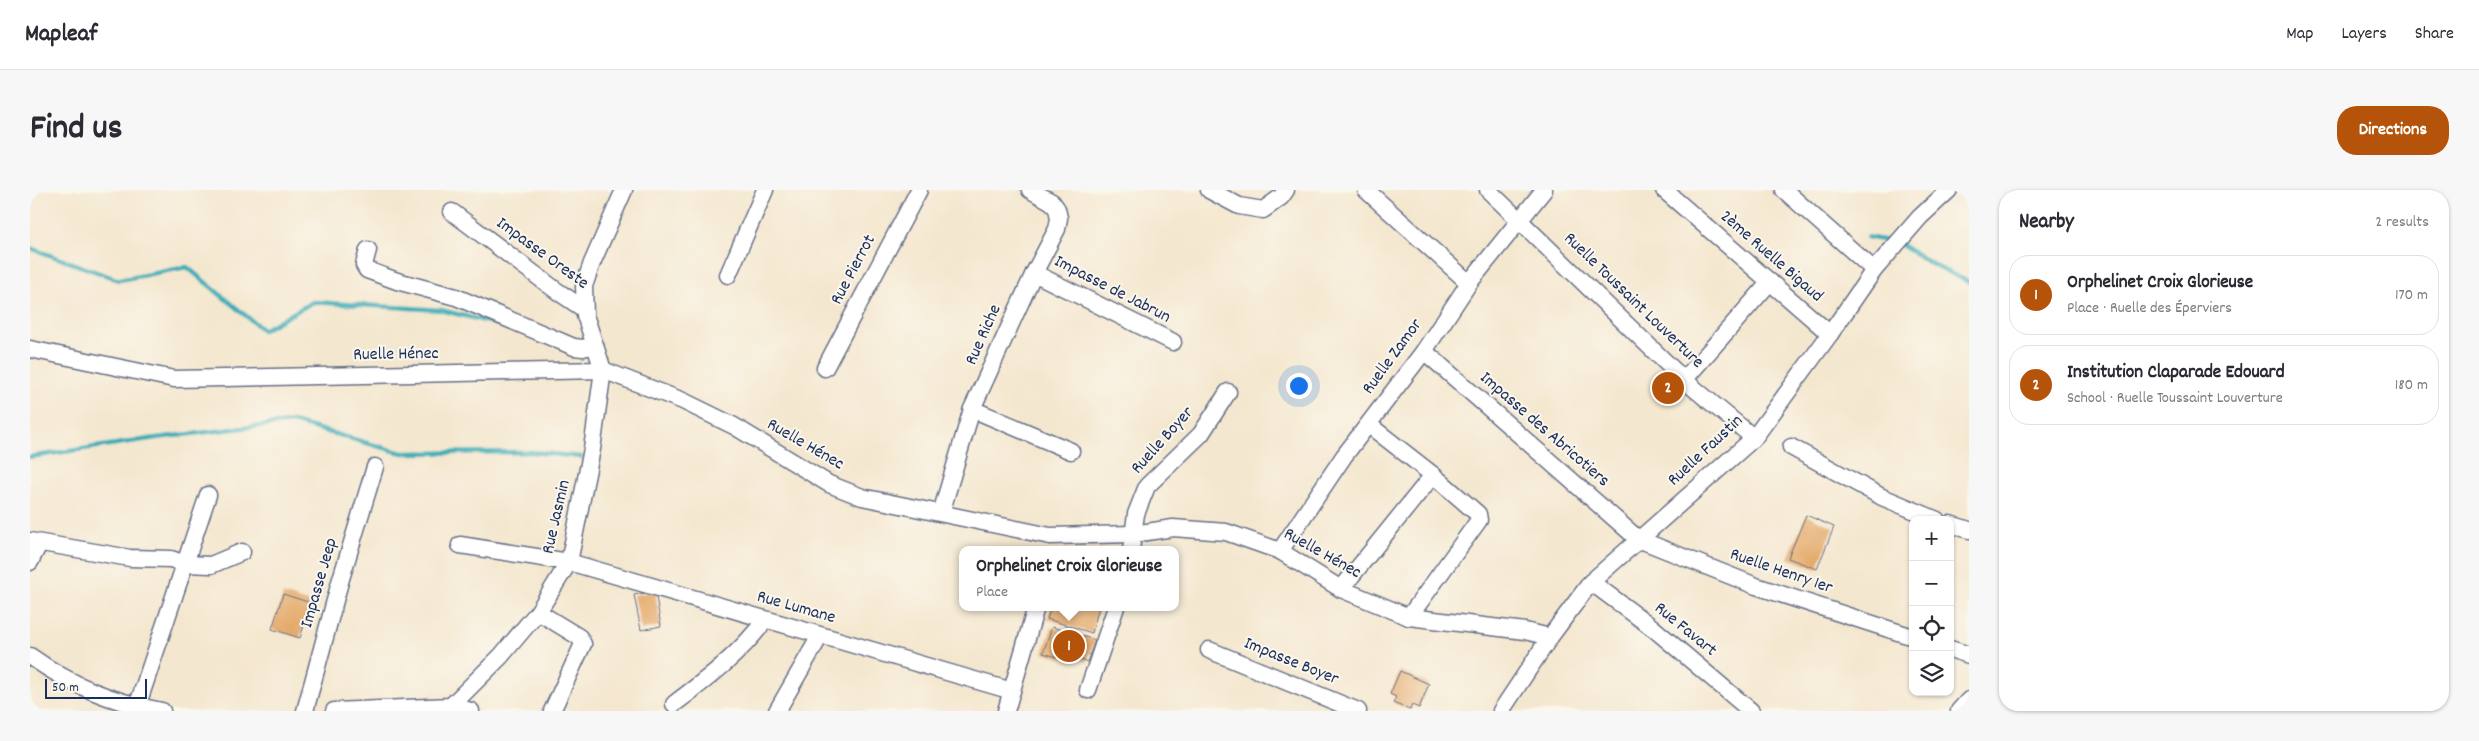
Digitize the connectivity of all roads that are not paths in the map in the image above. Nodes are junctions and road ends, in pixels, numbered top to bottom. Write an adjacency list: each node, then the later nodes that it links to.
1 (624, 190): 21 (street, Rue Jasmin)
2 (765, 190): 18 (street)
3 (919, 190): 27 (street, Rue Pierrot)
4 (1030, 190): 17 (street, Rue Riche)
5 (1209, 190): 6 (street)
6 (1286, 190)
7 (1366, 190): 20 (street)
8 (1488, 190): 14 (street, Ruelle Toussaint Louverture)
9 (1544, 190): 14 (street, Ruelle Zamor)
10 (1664, 190): 19 (street, 2ème Ruelle Bigaud)
11 (1784, 190): 16 (street)
12 (1950, 190): 16 (street, Ruelle Faustin)
13 (452, 212): 21 (street, Impasse Oreste)
14 (1522, 220): 20 (street, Ruelle Zamor); 29 (street, Ruelle Toussaint Louverture)
15 (368, 250): 24 (street)
16 (1874, 270): 22 (street, Ruelle Faustin)
17 (1034, 273): 23 (street, Impasse de Jabrun); 31 (street, Rue Riche)
18 (728, 275)
19 (1770, 282): 22 (street, 2ème Ruelle Bigaud); 29 (street)
20 (1469, 283): 26 (street, Ruelle Zamor)
21 (584, 309): 24 (street, Rue Jasmin)
22 (1830, 334): 33 (street, Ruelle Faustin)
23 (1173, 342)
24 (594, 345): 28 (street, Rue Jasmin)
25 (30, 349): 28 (street, Ruelle Hénec)
26 (1424, 351): 32 (street, Ruelle Zamor); 44 (street, Impasse des Abricotiers)
27 (825, 368)
28 (603, 370): 39 (street, Ruelle Hénec); 52 (street, Rue Jasmin)
29 (1684, 380): 33 (street, Ruelle Toussaint Louverture)
30 (1228, 392): 43 (street, Ruelle Boyer)
31 (972, 409): 35 (street); 39 (street, Rue Riche)
32 (1369, 425): 37 (street); 49 (street, Ruelle Zamor)
33 (1754, 438): 44 (street, Ruelle Faustin)
34 (1791, 448): 40 (street)
35 (1071, 450)
36 (375, 467): 76 (street, Impasse Jeep)
37 (1433, 475): 55 (street); 59 (street)
38 (208, 495): 53 (street)
39 (941, 513): 46 (street, Ruelle Hénec)
40 (1927, 516)
41 (1954, 525): 42 (street)
42 (1969, 530)
43 (1134, 534): 46 (street, Ruelle Hénec); 48 (street, Ruelle Boyer); 49 (street, Ruelle Hénec)
44 (1638, 539): 54 (street, Ruelle Faustin); 62 (street, Ruelle Henry 1er)
45 (35, 542): 51 (street); 53 (street)
46 (1049, 543)
47 (460, 545): 52 (street, Rue Lumane)
48 (1132, 546)
49 (1280, 551): 55 (street, Ruelle Hénec)
50 (242, 552): 53 (street)
51 (30, 562)
52 (569, 562): 58 (street, Rue Jasmin); 60 (street, Rue Lumane)
53 (185, 564): 74 (street)
54 (1591, 582): 63 (street, Ruelle Faustin); 84 (street, Rue Favart)
55 (1341, 589): 59 (street, Ruelle Hénec)
56 (1035, 611): 69 (street)
57 (1115, 611): 68 (street)
58 (538, 612): 73 (street, Rue Jasmin); 79 (street)
59 (1409, 617): 63 (street, Ruelle Hénec)
60 (764, 620): 61 (street, Rue Lumane); 71 (street)
61 (820, 636): 69 (street, Rue Lumane); 80 (street)
62 (1909, 636)
63 (1550, 637): 83 (street, Ruelle Faustin)
64 (1208, 650): 82 (street, Impasse Boyer)
65 (1954, 650): 66 (street)
66 (1969, 655)
67 (30, 656): 72 (street)
68 (1088, 690)
69 (1012, 691): 81 (street)
70 (1969, 700): 85 (street)
71 (674, 704)
72 (108, 705): 74 (street)
73 (451, 706): 77 (street); 78 (street)
74 (137, 707): 75 (street)
75 (162, 711)
76 (305, 711)
77 (334, 711)
78 (471, 711)
79 (552, 711)
80 (777, 711)
81 (1006, 711)
82 (1358, 711)
83 (1501, 711)
84 (1752, 711)
85 (1959, 711)

